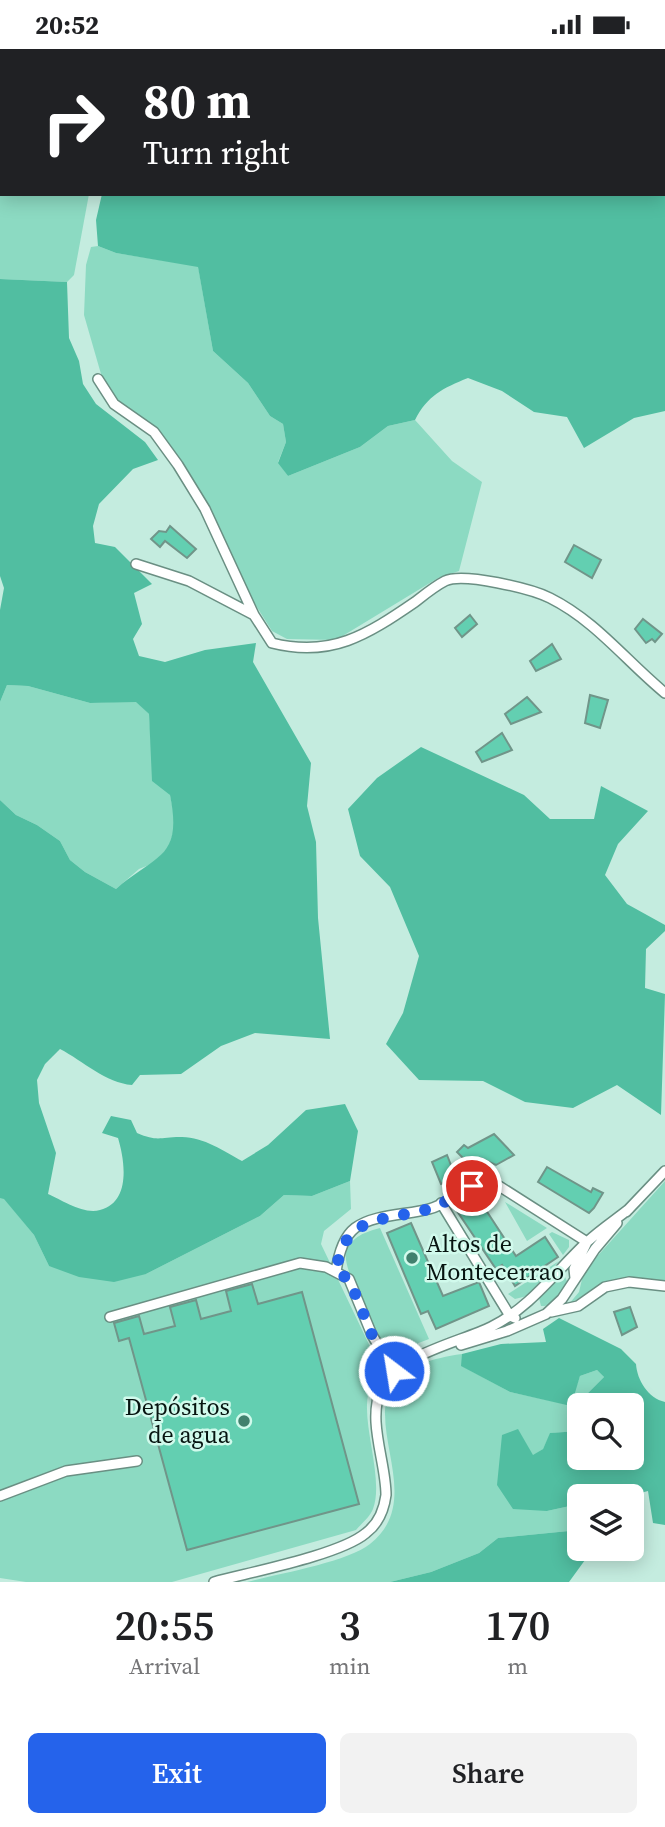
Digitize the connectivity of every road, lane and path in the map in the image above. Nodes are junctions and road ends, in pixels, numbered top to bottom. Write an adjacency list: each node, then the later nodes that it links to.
1 (98, 379): 3 (street)
2 (136, 564): 3 (street)
3 (254, 615): 4 (street)
4 (665, 693)
5 (665, 1171): 7 (street)
6 (441, 1203): 8 (street); 9 (street); 13 (street)
7 (629, 1209): 8 (street); 10 (street)
8 (587, 1242): 10 (street); 13 (street)
9 (336, 1272): 14 (street); 17 (street)
10 (575, 1278): 12 (street)
11 (665, 1286): 12 (street)
12 (546, 1314): 15 (street)
13 (510, 1316): 15 (street); 16 (street)
14 (110, 1317)
15 (526, 1324): 16 (street)
16 (429, 1353): 17 (street)
17 (394, 1371): 20 (street)
18 (136, 1461): 19 (street)
19 (0, 1496)
20 (214, 1582)

